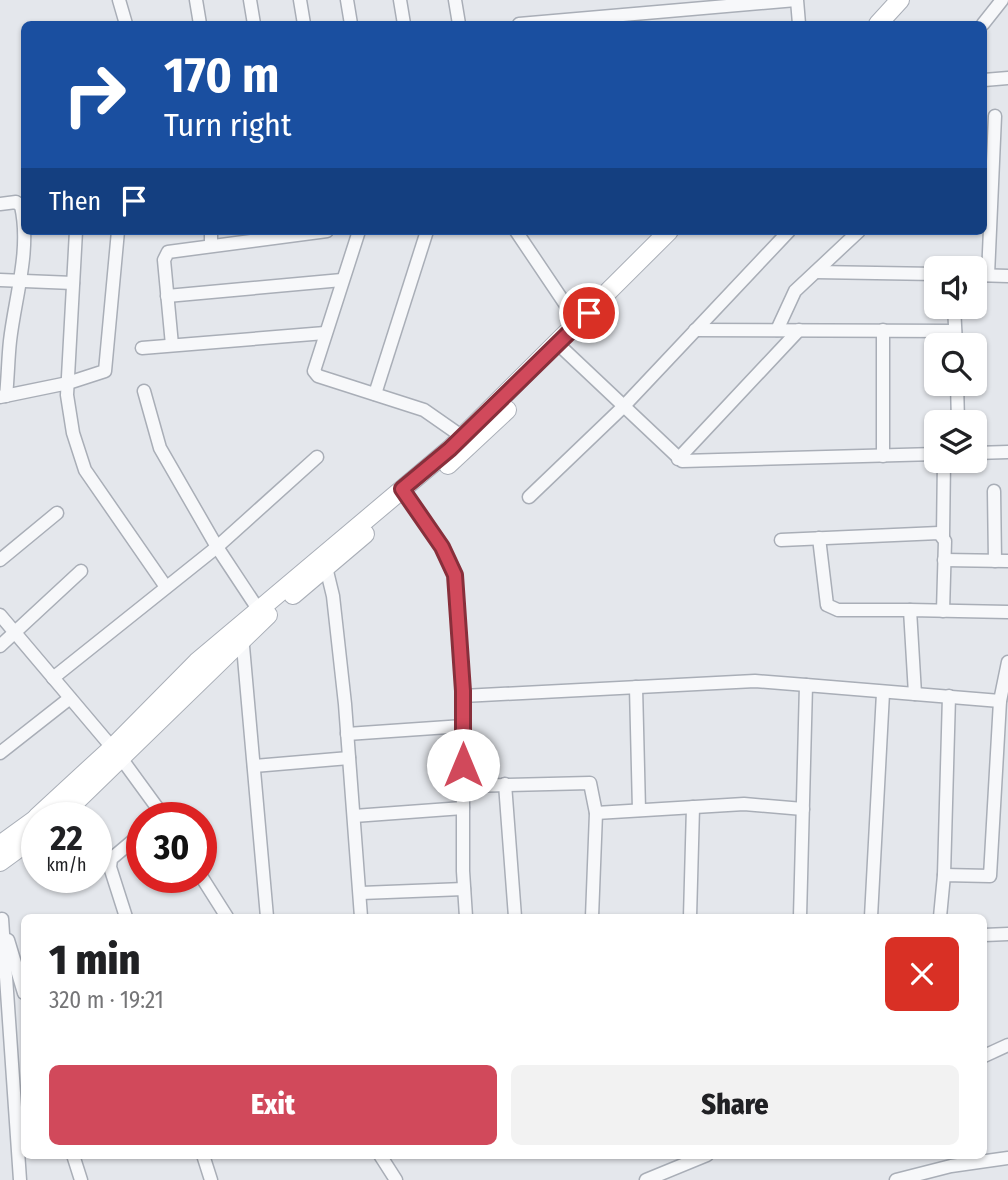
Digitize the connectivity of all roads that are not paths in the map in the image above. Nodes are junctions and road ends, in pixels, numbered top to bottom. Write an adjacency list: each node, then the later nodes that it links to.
1 (119, 0): 14 (street)
2 (195, 0): 15 (street)
3 (250, 0): 16 (street)
4 (300, 0): 17 (street)
5 (347, 0): 18 (street)
6 (400, 0): 19 (street)
7 (455, 0): 20 (street)
8 (796, 0): 12 (street); 22 (street)
9 (886, 0): 23 (street)
10 (900, 0): 24 (street)
11 (1002, 0): 25 (street)
12 (735, 3): 13 (street)
13 (655, 12): 21 (street)
14 (125, 21)
15 (199, 21)
16 (254, 21)
17 (304, 21)
18 (350, 21)
19 (404, 21)
20 (458, 21)
21 (553, 21)
22 (799, 21)
23 (868, 21)
24 (881, 21)
25 (986, 21)
26 (1008, 78): 27 (street)
27 (987, 80)
28 (995, 116): 29 (street)
29 (988, 184): 32 (street)
30 (0, 204): 31 (street)
31 (21, 206)
32 (987, 227)
33 (23, 235): 54 (street)
34 (76, 235): 55 (street)
35 (118, 235): 69 (street)
36 (211, 235): 46 (street)
37 (294, 235): 46 (street)
38 (358, 235): 53 (street)
39 (426, 235): 71 (street)
40 (519, 235): 58 (street)
41 (664, 235): 58 (street)
42 (678, 235): 58 (street)
43 (785, 235): 59 (street)
44 (855, 235): 48 (street)
45 (986, 235): 47 (street)
46 (211, 245): 56 (street)
47 (983, 256)
48 (816, 272): 49 (street); 60 (street)
49 (924, 274)
50 (987, 275): 51 (street)
51 (1008, 276)
52 (0, 280): 54 (street)
53 (342, 280): 56 (street); 64 (street)
54 (21, 281): 55 (street); 65 (street)
55 (73, 283): 69 (street)
56 (167, 296): 66 (street)
57 (955, 319): 63 (street)
58 (581, 328): 68 (street)
59 (695, 330): 60 (street); 73 (street)
60 (777, 330): 61 (street)
61 (799, 330): 62 (street); 80 (street)
62 (883, 330): 63 (street); 78 (street)
63 (955, 331)
64 (325, 332): 66 (street); 71 (street)
65 (5, 339): 72 (street)
66 (172, 345): 67 (street)
67 (142, 348)
68 (561, 348): 73 (street); 74 (street)
69 (68, 383): 72 (street); 95 (street)
70 (144, 391): 89 (street)
71 (375, 394): 74 (street)
72 (3, 396)
73 (623, 407): 80 (street); 84 (street)
74 (462, 446): 83 (street)
75 (1008, 452): 76 (street)
76 (987, 453)
77 (924, 454): 78 (street)
78 (883, 456): 80 (street)
79 (317, 457): 89 (street)
80 (678, 459)
81 (944, 473): 86 (street)
82 (994, 491): 93 (street)
83 (405, 493): 92 (street); 110 (street)
84 (529, 497)
85 (57, 513): 90 (street)
86 (943, 536): 87 (street); 91 (street)
87 (819, 538): 88 (street); 97 (street)
88 (780, 540)
89 (217, 547): 95 (street); 96 (street)
90 (0, 559)
91 (944, 560): 93 (street); 98 (street)
92 (325, 561): 96 (street); 102 (street); 115 (street)
93 (1002, 561)
94 (81, 571): 101 (street)
95 (166, 587): 105 (street)
96 (258, 609): 102 (street)
97 (910, 610): 98 (street); 109 (street)
98 (943, 611): 99 (street)
99 (1008, 612)
100 (0, 615): 101 (street)
101 (15, 632): 103 (street); 105 (street)
102 (241, 633): 117 (street); 119 (street)
103 (0, 646)
104 (1006, 670): 113 (street)
105 (53, 678): 112 (street)
106 (806, 685): 107 (street); 108 (street); 127 (street)
107 (636, 687): 110 (street); 128 (street)
108 (883, 693): 109 (street); 149 (street)
109 (915, 694): 111 (street)
110 (463, 696): 114 (street)
111 (949, 696): 113 (street); 136 (street)
112 (70, 698): 116 (street); 117 (street)
113 (1000, 701): 136 (street)
114 (463, 726): 115 (street); 121 (street)
115 (347, 734): 118 (street)
116 (0, 753)
117 (117, 753): 122 (street); 123 (street); 124 (street)
118 (349, 758): 119 (street); 130 (street)
119 (254, 766): 142 (street)
120 (505, 784): 121 (street); 129 (street); 145 (street)
121 (463, 786): 126 (street)
122 (56, 802)
123 (73, 802)
124 (153, 802)
125 (693, 807): 127 (street); 128 (street); 147 (street)
126 (463, 808): 130 (street); 137 (street)
127 (803, 809): 148 (street)
128 (639, 810): 129 (street)
129 (596, 813): 146 (street)
130 (354, 816): 138 (street)
131 (21, 829): 132 (street)
132 (0, 845)
133 (126, 846): 140 (street)
134 (21, 847): 135 (street)
135 (0, 862)
136 (944, 875): 150 (street)
137 (464, 889): 138 (street); 144 (street)
138 (361, 892): 143 (street)
139 (212, 893): 141 (street)
140 (125, 914)
141 (225, 914)
142 (267, 914)
143 (361, 914)
144 (466, 914)
145 (516, 914)
146 (592, 914)
147 (690, 914)
148 (800, 914)
149 (871, 914)
150 (940, 914)
151 (1, 915): 154 (street); 162 (street)
152 (1008, 934): 153 (street)
153 (987, 935)
154 (21, 983)
155 (1008, 1045): 156 (street)
156 (987, 1055)
157 (1008, 1158): 167 (street)
158 (74, 1159): 163 (street)
159 (204, 1159): 164 (street)
160 (383, 1159): 165 (street)
161 (697, 1159): 166 (street)
162 (20, 1180)
163 (81, 1180)
164 (211, 1180)
165 (396, 1180)
166 (646, 1180)
167 (896, 1180)

